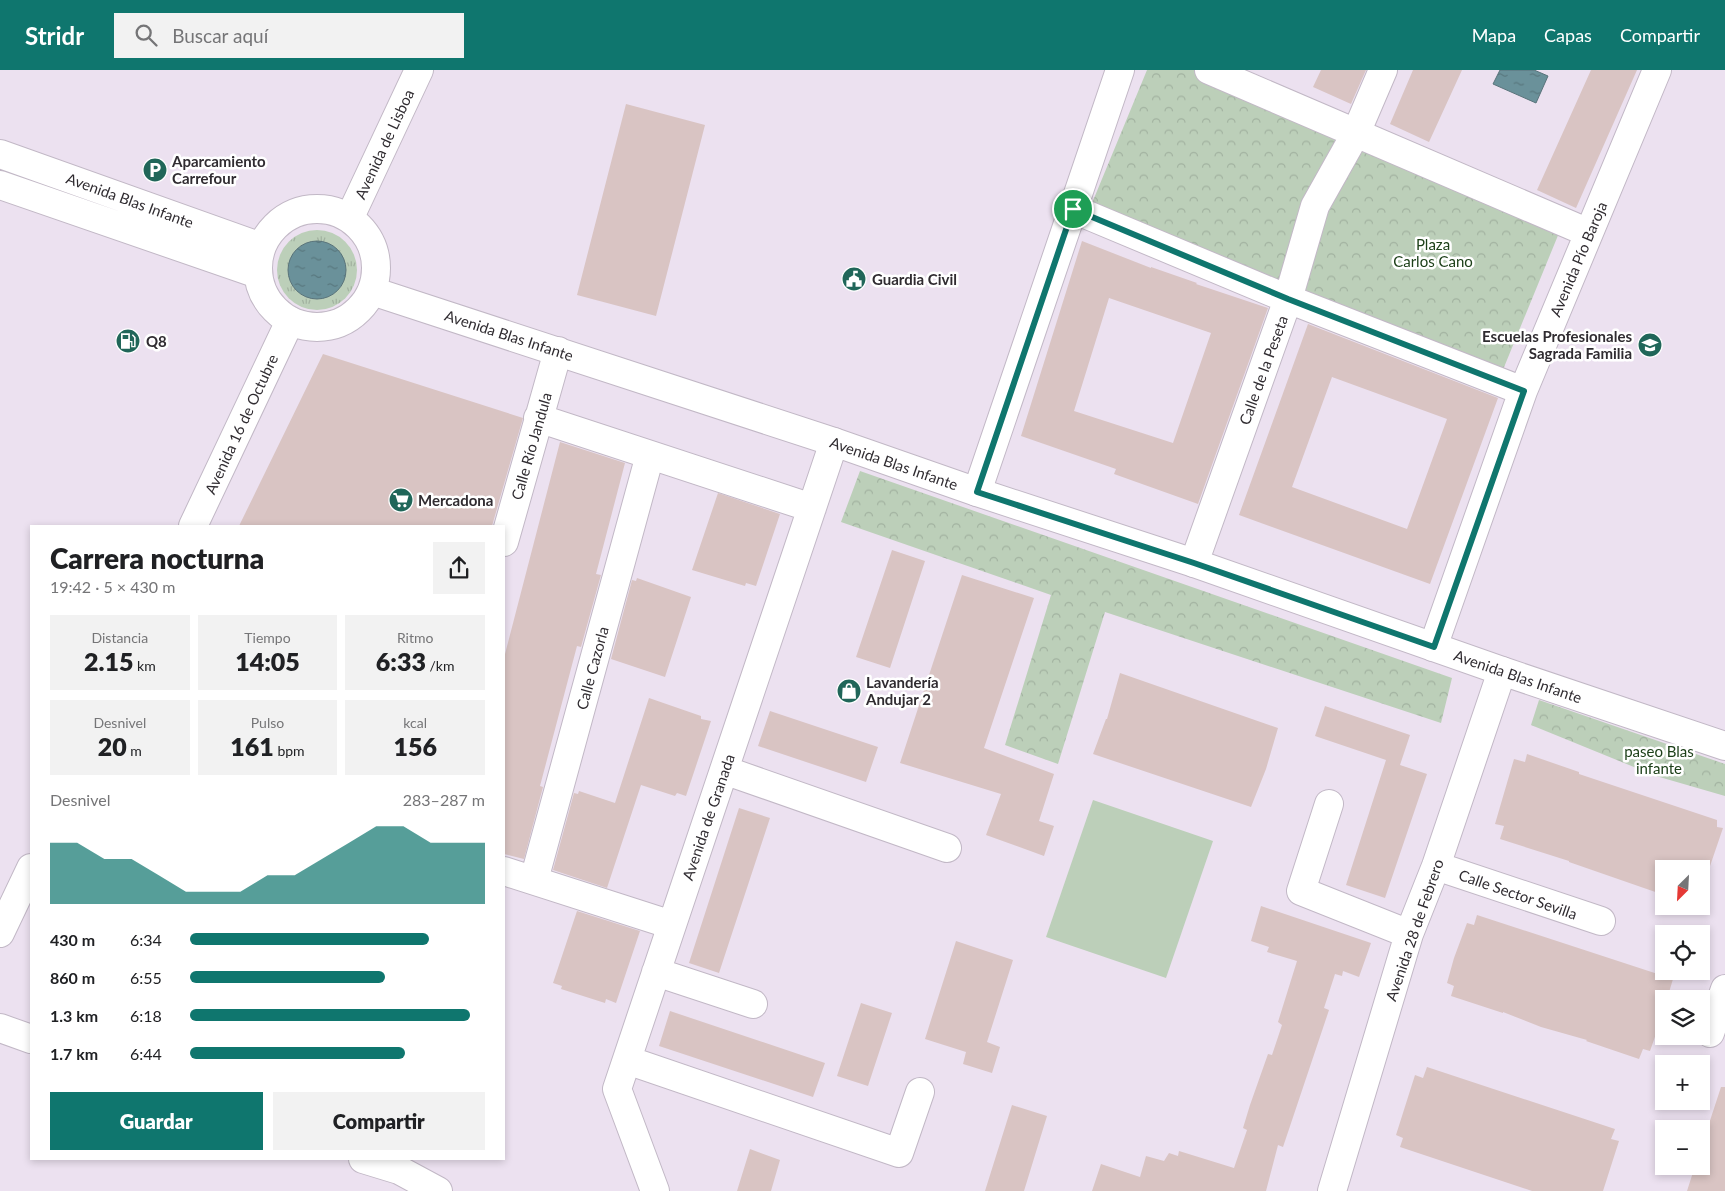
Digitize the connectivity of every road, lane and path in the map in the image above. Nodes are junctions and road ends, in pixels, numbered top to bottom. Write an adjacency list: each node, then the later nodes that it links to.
1 (419, 70): 10 (street, Avenida de Lisboa)
2 (1120, 70): 9 (street)
3 (1209, 70): 6 (street)
4 (1384, 70): 6 (street, Calle de la Peseta)
5 (1657, 70): 11 (street, Avenida Pío Baroja)
6 (1356, 132): 11 (street); 15 (street, Calle de la Peseta)
7 (0, 154): 12 (street, Avenida Blas Infante)
8 (0, 185): 13 (street, Avenida Blas Infante)
9 (1073, 209): 15 (street); 22 (street)
10 (350, 217): 12 (street); 14 (street)
11 (1589, 233): 18 (street, Avenida Pío Baroja)
12 (261, 247): 13 (street)
13 (258, 274): 16 (street)
14 (372, 291): 16 (street); 17 (street, Avenida Blas Infante)
15 (1288, 299): 18 (street); 26 (street, Calle de la Peseta)
16 (290, 321): 24 (street, Avenida 16 de Octubre)
17 (558, 351): 19 (street, Calle Río Jandula); 20 (street, Avenida Blas Infante)
18 (1524, 391): 27 (street, Avenida Pío Baroja)
19 (538, 418): 21 (street); 25 (street, Calle Río Jandula)
20 (834, 442): 22 (street, Avenida Blas Infante); 23 (street, Avenida de Granada)
21 (650, 456): 23 (street); 36 (street, Calle Cazorla)
22 (977, 492): 26 (street, Avenida Blas Infante)
23 (812, 508): 30 (street, Avenida de Granada)
24 (193, 525)
25 (505, 538)
26 (1194, 563): 27 (street, Avenida Blas Infante)
27 (1434, 647): 28 (street, Avenida Blas Infante)
28 (1502, 671): 29 (street, Avenida Blas Infante); 33 (street, Avenida 28 de Febrero)
29 (1725, 746)
30 (724, 770): 32 (street); 38 (street, Avenida de Granada)
31 (1330, 804): 40 (street)
32 (947, 848)
33 (1436, 866): 37 (street, Calle Sector Sevilla); 40 (street, Avenida 28 de Febrero)
34 (30, 870): 39 (street)
35 (505, 871): 36 (street)
36 (534, 880): 38 (street)
37 (1601, 922)
38 (672, 924): 41 (street, Avenida de Granada)
39 (0, 932)
40 (1409, 934): 52 (street, Avenida 28 de Febrero)
41 (656, 972): 43 (street); 47 (street, Avenida de Granada)
42 (1725, 989): 45 (street)
43 (753, 1004)
44 (0, 1028): 46 (street)
45 (1710, 1033)
46 (30, 1039)
47 (627, 1060): 48 (street); 51 (street, Avenida de Granada)
48 (920, 1092)
49 (373, 1161): 50 (street)
50 (438, 1191)
51 (655, 1191)
52 (1332, 1191)

